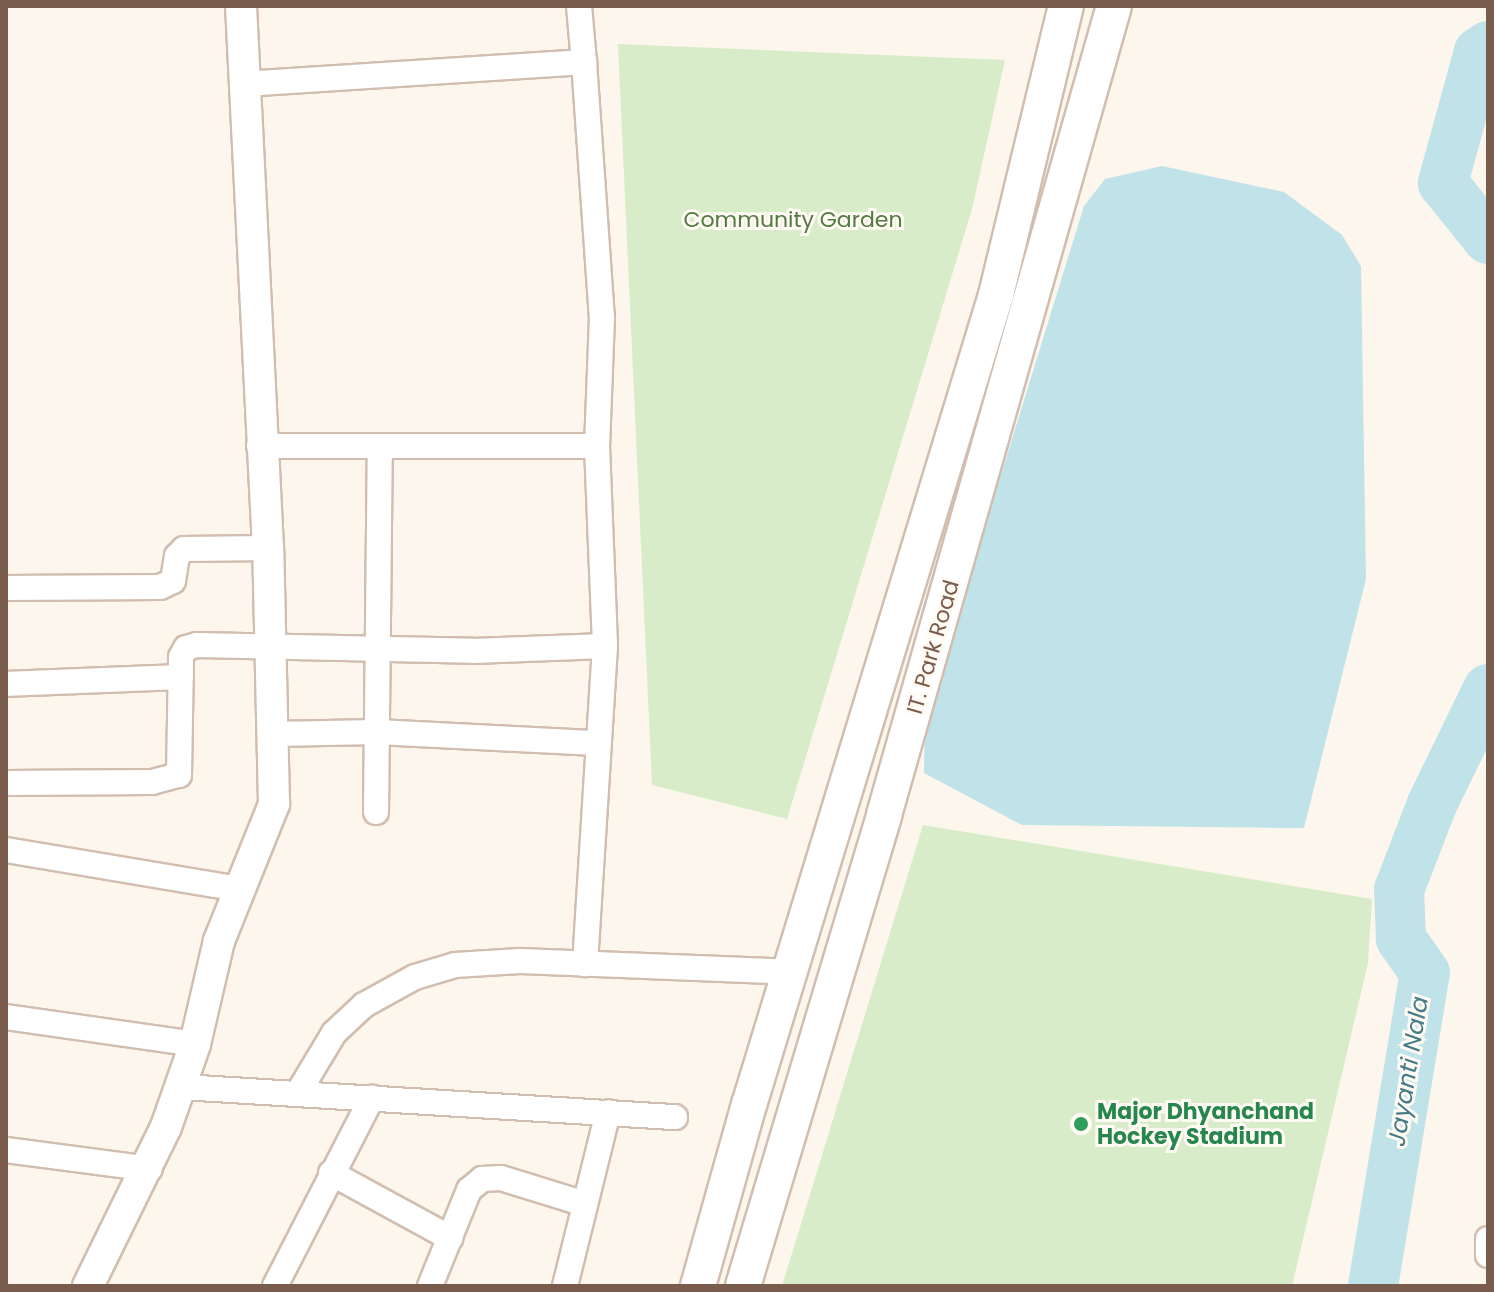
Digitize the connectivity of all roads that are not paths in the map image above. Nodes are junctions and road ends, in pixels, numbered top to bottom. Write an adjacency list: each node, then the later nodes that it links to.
1 (241, 6): 6 (street)
2 (579, 6): 5 (street)
3 (1066, 6): 25 (main road, IT. Park Road)
4 (1114, 6): 45 (main road, IT. Park Road)
5 (584, 62): 6 (street); 8 (street)
6 (244, 84): 7 (street)
7 (259, 446): 9 (street); 10 (street)
8 (597, 446): 9 (street); 14 (street)
9 (380, 448): 13 (street)
10 (268, 548): 11 (street); 12 (street)
11 (6, 588)
12 (271, 643): 13 (street); 15 (street); 18 (street)
13 (380, 646): 14 (street); 17 (street)
14 (605, 646): 19 (street)
15 (181, 677): 16 (street); 20 (street)
16 (6, 684)
17 (377, 732): 18 (street); 19 (street); 21 (street)
18 (273, 734): 23 (street)
19 (597, 743): 24 (street)
20 (6, 783)
21 (376, 812)
22 (6, 850): 23 (street)
23 (240, 889): 27 (street)
24 (585, 964): 25 (street); 29 (street)
25 (791, 972): 44 (main road, IT. Park Road)
26 (6, 1017): 27 (street)
27 (195, 1044): 28 (street)
28 (182, 1087): 29 (street); 34 (street)
29 (298, 1093): 30 (street)
30 (372, 1097): 31 (street); 35 (street)
31 (608, 1112): 32 (street); 36 (street)
32 (675, 1117)
33 (6, 1150): 34 (street)
34 (150, 1169): 40 (street)
35 (331, 1173): 37 (street); 41 (street)
36 (585, 1204): 37 (street); 43 (street)
37 (450, 1238): 42 (street)
38 (1488, 1239): 39 (street)
39 (1488, 1255)
40 (88, 1286)
41 (275, 1286)
42 (430, 1286)
43 (565, 1286)
44 (698, 1286)
45 (743, 1286)

